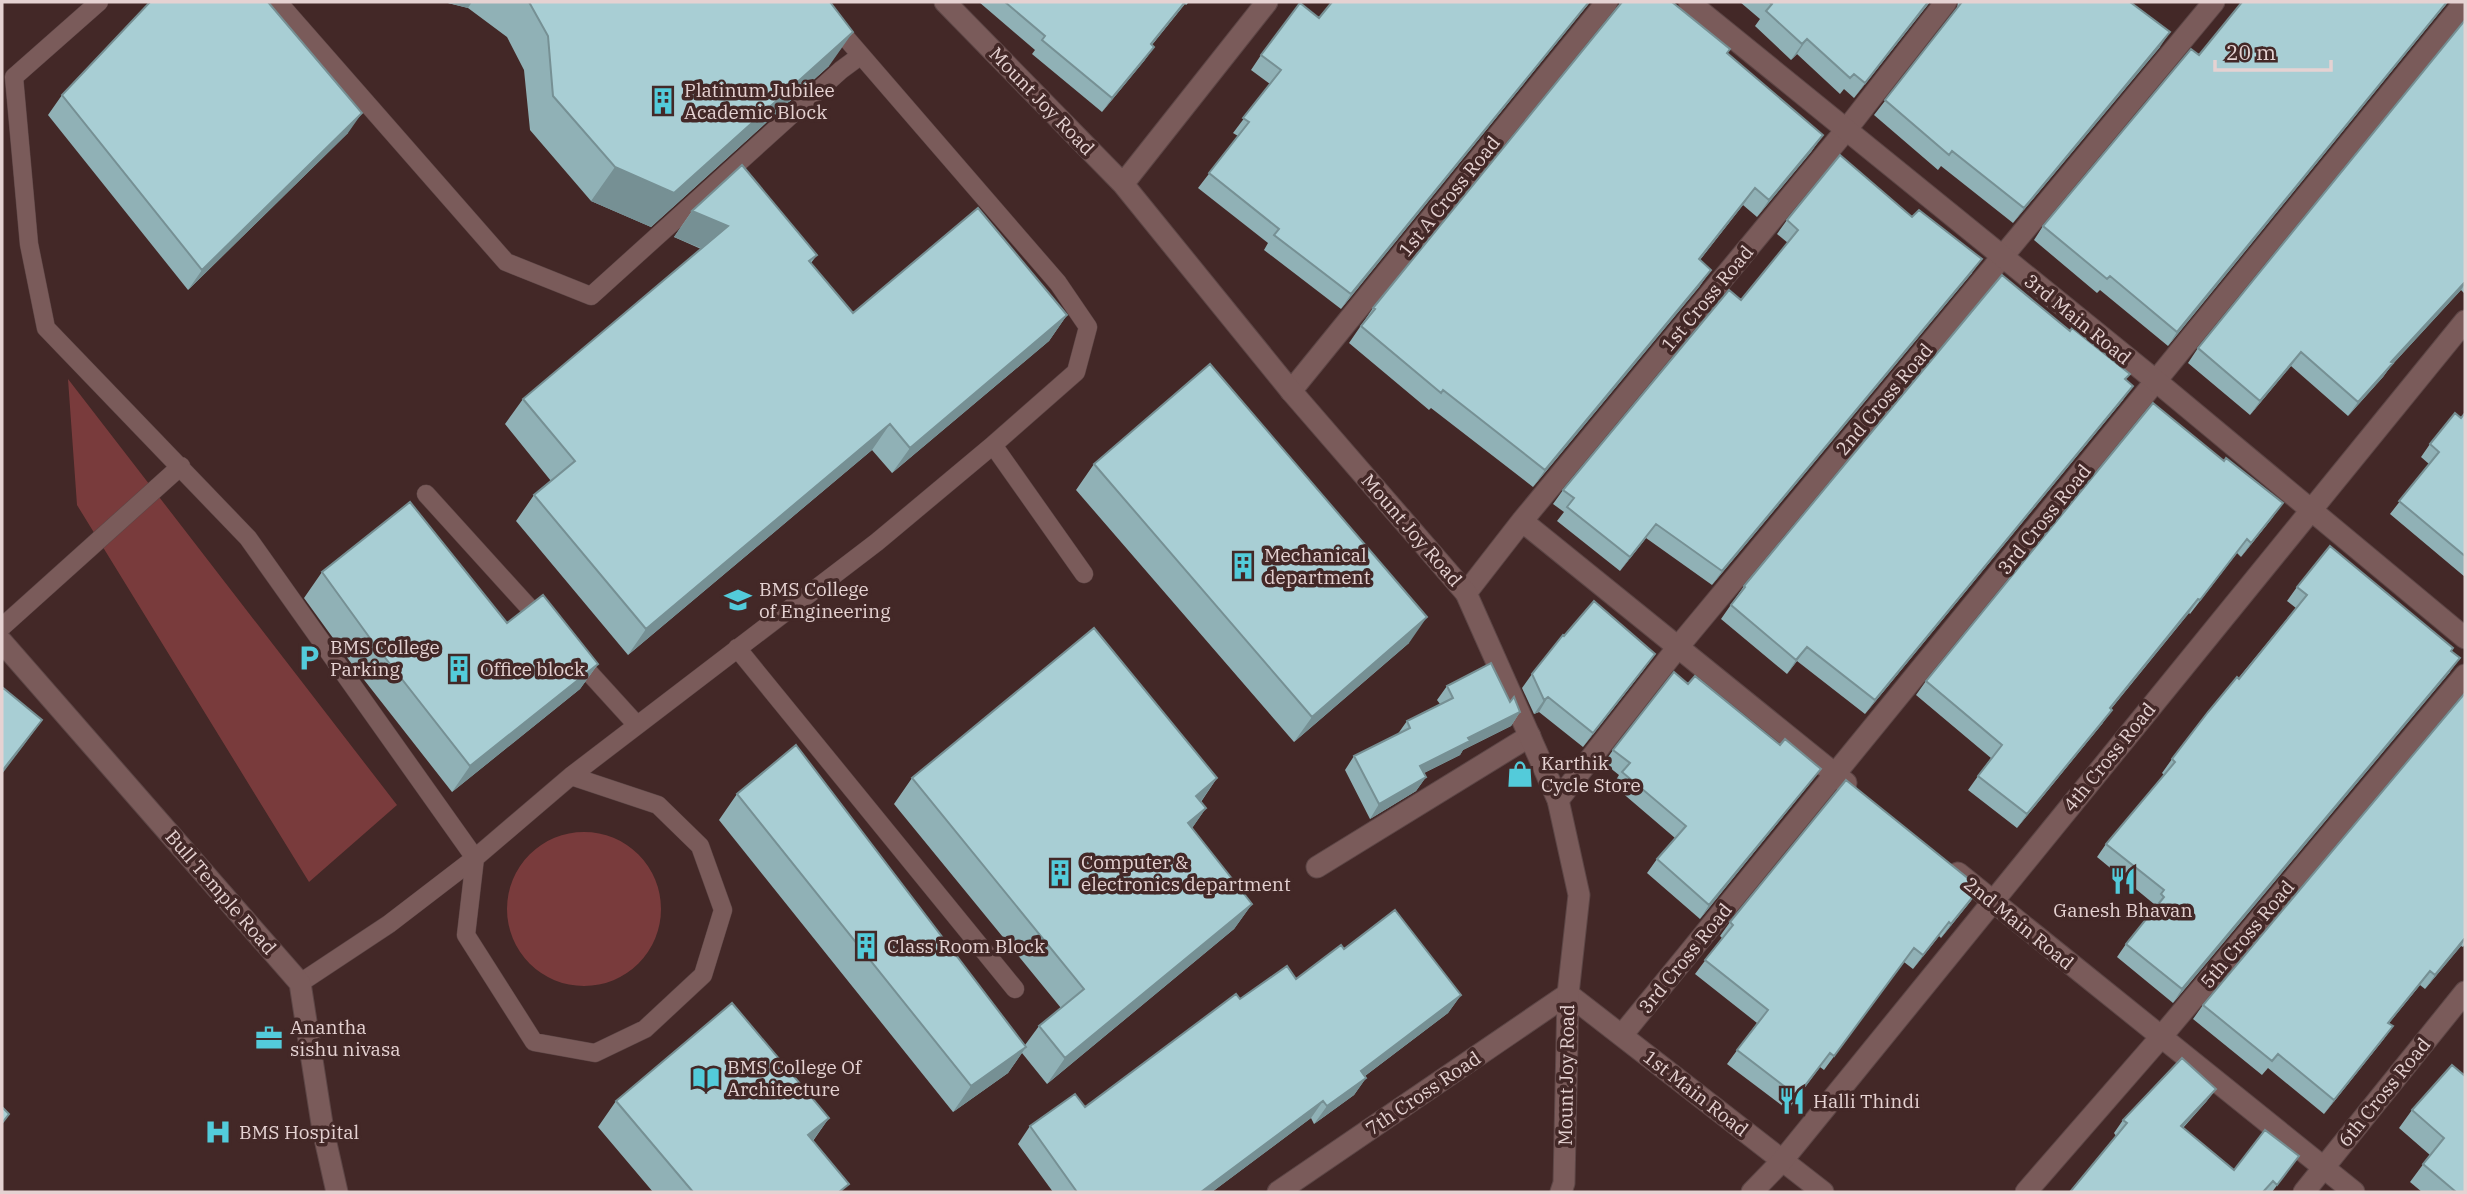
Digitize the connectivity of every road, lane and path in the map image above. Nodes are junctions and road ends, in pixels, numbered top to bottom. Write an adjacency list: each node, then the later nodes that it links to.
1 (99, 2): 19 (lane)
2 (278, 2): 11 (lane)
3 (815, 2): 11 (lane)
4 (945, 2): 13 (street, Mount Joy Road)
5 (1267, 2): 13 (street)
6 (1607, 2): 17 (street, 1st A Cross Road)
7 (1689, 2): 12 (street, 3rd Main Road)
8 (1945, 2): 12 (street, 1st Cross Road)
9 (2214, 2): 14 (street, 2nd Cross Road)
10 (2465, 2): 16 (street, 3rd Cross Road)
11 (860, 56): 18 (lane)
12 (1846, 130): 14 (street, 3rd Main Road); 22 (street, 1st Cross Road)
13 (1124, 184): 17 (street, Mount Joy Road)
14 (2002, 257): 16 (street, 3rd Main Road); 28 (street, 2nd Cross Road)
15 (2465, 321): 21 (street, 4th Cross Road)
16 (2155, 382): 21 (street, 3rd Main Road); 33 (street, 3rd Cross Road)
17 (1291, 391): 24 (street, Mount Joy Road)
18 (993, 445): 23 (lane); 29 (lane)
19 (181, 466): 25 (lane); 37 (lane)
20 (426, 494): 31 (lane)
21 (2312, 511): 26 (street, 3rd Main Road); 40 (street, 4th Cross Road)
22 (1522, 521): 24 (street, 1st Cross Road); 28 (street)
23 (1084, 574)
24 (1466, 593): 32 (street, Mount Joy Road)
25 (2, 627)
26 (2465, 638)
27 (2, 642): 41 (street, Bull Temple Road)
28 (1678, 647): 33 (street); 35 (street, 2nd Cross Road)
29 (737, 648): 31 (lane); 42 (lane)
30 (2465, 674): 46 (street, 5th Cross Road)
31 (636, 724): 34 (lane)
32 (1530, 736): 35 (street, Mount Joy Road); 39 (street)
33 (1835, 774): 36 (street); 45 (street, 3rd Cross Road)
34 (571, 776): 37 (lane); 37 (lane)
35 (1558, 800): 44 (street, Mount Joy Road)
36 (1867, 800)
37 (475, 858): 41 (lane)
38 (1940, 859): 40 (street, 2nd Main Road)
39 (1317, 867)
40 (1992, 901): 46 (street, 2nd Main Road); 47 (street, 4th Cross Road)
41 (300, 983): 49 (street)
42 (1015, 989)
43 (2465, 992): 48 (street, 6th Cross Road)
44 (1568, 993): 45 (street, 1st Main Road); 50 (street, 7th Cross Road); 51 (street, Mount Joy Road)
45 (1622, 1035): 47 (street, 1st Main Road)
46 (2161, 1037): 48 (street, 2nd Main Road); 54 (street, 5th Cross Road)
47 (1782, 1161): 52 (street, 4th Cross Road); 53 (street, 1st Main Road)
48 (2323, 1168): 55 (street, 6th Cross Road); 56 (street, 2nd Main Road)
49 (337, 1192)
50 (1278, 1192)
51 (1561, 1192)
52 (1752, 1192)
53 (1823, 1192)
54 (2026, 1192)
55 (2304, 1192)
56 (2354, 1192)

